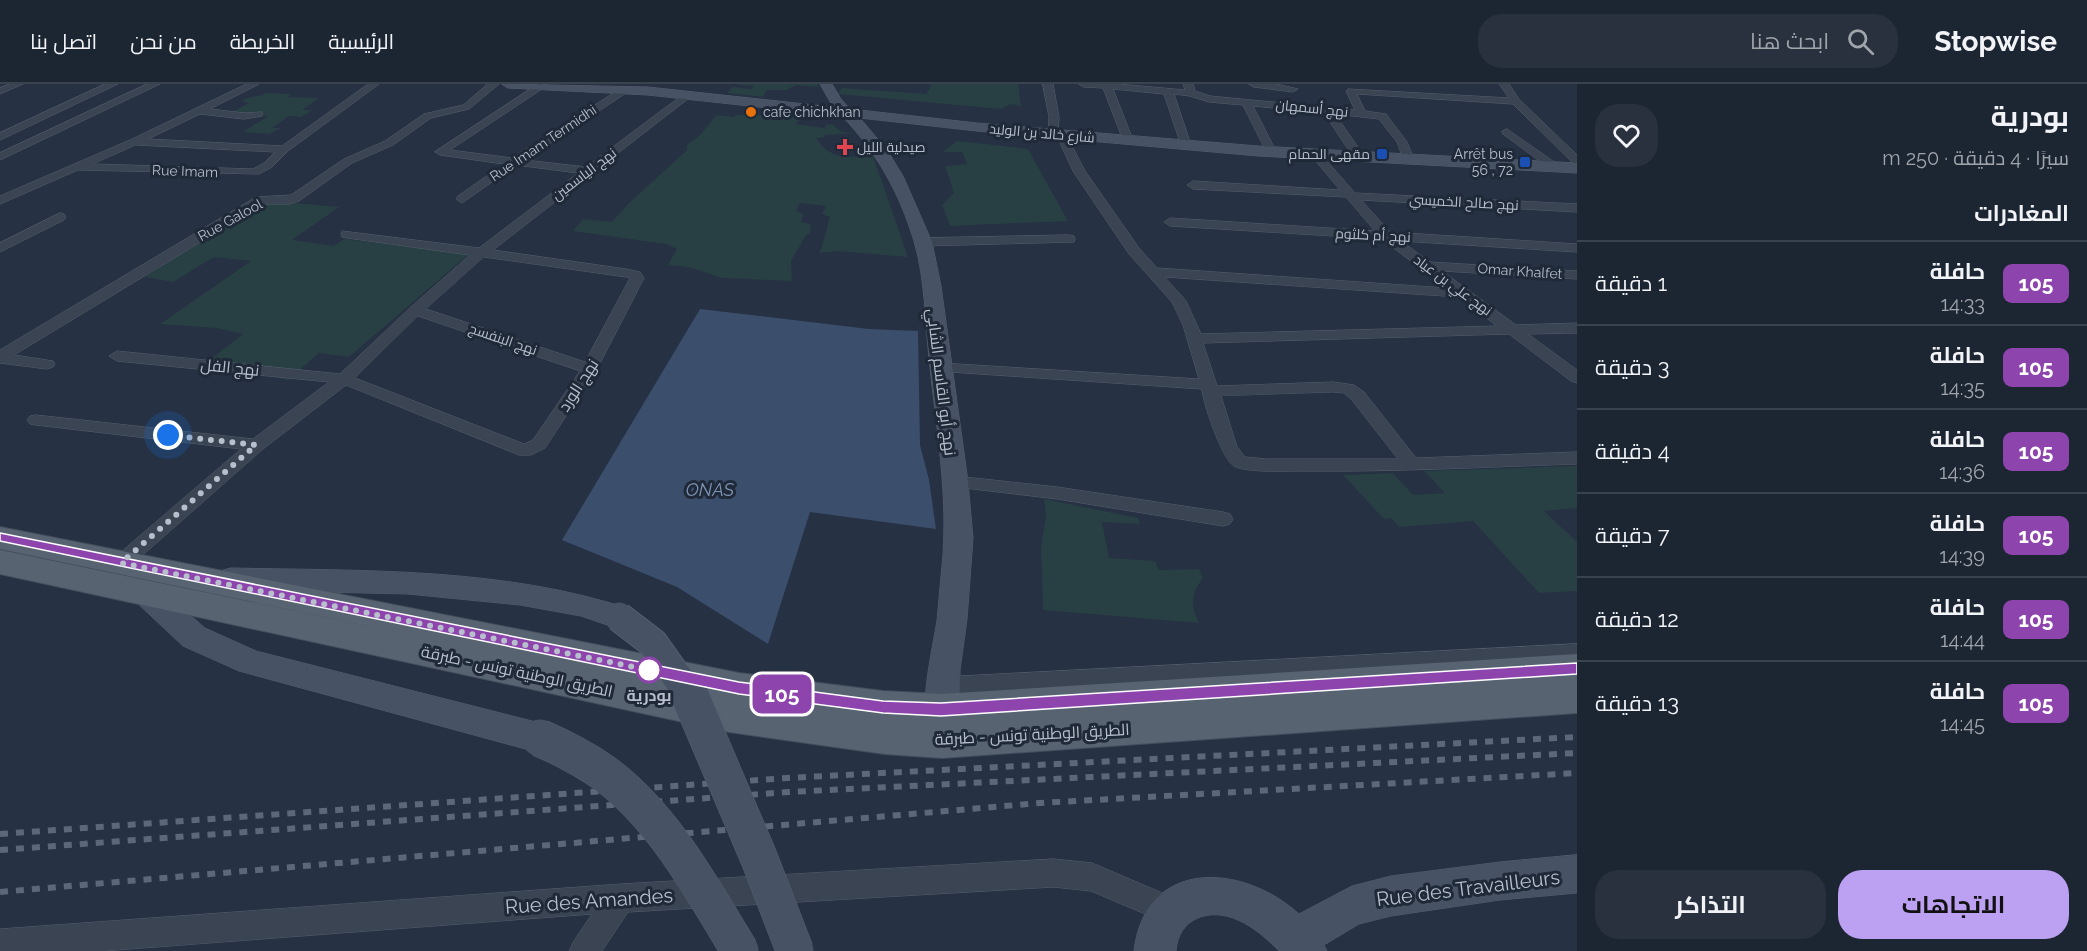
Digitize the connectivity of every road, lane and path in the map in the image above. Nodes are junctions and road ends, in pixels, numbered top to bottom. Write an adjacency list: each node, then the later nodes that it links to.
1 (18, 84): 19 (street)
2 (114, 84): 32 (street)
3 (155, 84): 40 (street)
4 (254, 84): 26 (street)
5 (374, 84): 36 (street, Rue Imam)
6 (494, 84): 73 (street, Rue Galool)
7 (508, 84): 14 (street, شارع خالد بن الوليد)
8 (826, 84): 27 (street, نهج أبو القاسم الشابي)
9 (1048, 84): 31 (street)
10 (1084, 84): 15 (street, نهج أسمهان)
11 (1254, 84): 18 (street)
12 (1411, 84): 22 (street)
13 (1504, 84): 23 (street)
14 (543, 85): 16 (street, شارع خالد بن الوليد); 42 (street)
15 (1101, 85): 20 (street, نهج أسمهان); 33 (street)
16 (630, 87): 21 (street, شارع خالد بن الوليد); 42 (street, Rue Imam Termidhi)
17 (1189, 89): 20 (street, نهج أسمهان); 24 (street, نهج أسمهان)
18 (1293, 89)
19 (0, 91)
20 (1168, 92): 35 (street)
21 (688, 95): 27 (street, شارع خالد بن الوليد); 47 (street, نهج الياسمين)
22 (1418, 95): 23 (street); 28 (street)
23 (1516, 101): 43 (street)
24 (1246, 102): 25 (street, نهج أسمهان); 37 (street)
25 (1326, 109): 28 (street, نهج أسمهان); 39 (street)
26 (198, 111): 29 (street); 34 (street)
27 (843, 111): 31 (street, شارع خالد بن الوليد); 60 (street, نهج أبو القاسم الشابي)
28 (1361, 113): 41 (street, نهج أسمهان)
29 (258, 114)
30 (1507, 132): 44 (street)
31 (1057, 134): 33 (street, شارع خالد بن الوليد); 65 (street)
32 (0, 136)
33 (1128, 140): 35 (street, شارع خالد بن الوليد)
34 (134, 142): 36 (street, Rue Imam); 45 (street)
35 (1186, 145): 37 (street, شارع خالد بن الوليد)
36 (284, 149): 45 (street, Rue Imam)
37 (1271, 151): 38 (street, شارع خالد بن الوليد)
38 (1315, 154): 39 (street, شارع خالد بن الوليد); 51 (street, نهج علي بن عياد)
39 (1358, 156): 41 (street, شارع خالد بن الوليد)
40 (0, 157)
41 (1408, 159): 44 (street, شارع خالد بن الوليد)
42 (516, 161): 47 (street); 52 (street, Rue Imam Termidhi)
43 (1577, 161)
44 (1553, 166): 46 (street, شارع خالد بن الوليد)
45 (78, 167): 50 (street)
46 (1577, 168)
47 (587, 171): 63 (street, نهج الياسمين)
48 (10, 184): 50 (street)
49 (1193, 185): 51 (street, نهج صالح الخميسي)
50 (30, 186): 53 (street)
51 (1350, 195): 54 (street, نهج صالح الخميسي); 58 (street, نهج علي بن عياد)
52 (462, 199)
53 (0, 200)
54 (1577, 208)
55 (60, 217): 61 (street)
56 (1170, 222): 58 (street, نهج أم كلثوم)
57 (347, 234): 63 (street)
58 (1386, 236): 62 (street, نهج أم كلثوم); 64 (street, نهج علي بن عياد)
59 (1069, 239): 60 (street)
60 (923, 242): 75 (street, نهج أبو القاسم الشابي)
61 (0, 248)
62 (1577, 248)
63 (481, 253): 68 (street, نهج الياسمين); 76 (street, نهج الورد)
64 (1427, 266): 66 (street, Omar Khalfet); 67 (street, نهج علي بن عياد)
65 (1153, 272): 67 (street); 71 (street)
66 (1577, 275)
67 (1465, 293): 69 (street, نهج علي بن عياد)
68 (416, 310): 76 (street, نهج البنفسج); 78 (street, نهج الياسمين)
69 (1512, 328): 70 (street); 71 (street); 77 (street, نهج علي بن عياد)
70 (1577, 328)
71 (1194, 339): 79 (street)
72 (117, 356): 78 (street, نهج الفل)
73 (0, 357): 74 (street)
74 (46, 364)
75 (941, 368): 79 (street); 84 (street, نهج أبو القاسم الشابي)
76 (589, 369): 78 (street, نهج الورد)
77 (1577, 378)
78 (344, 379): 81 (street, نهج الياسمين)
79 (1208, 387): 83 (street); 83 (street)
80 (36, 420): 81 (street)
81 (256, 445): 88 (street, نهج الياسمين)
82 (1577, 458): 83 (street)
83 (1412, 465)
84 (955, 482): 85 (street); 94 (street, نهج أبو القاسم الشابي)
85 (1223, 519)
86 (0, 538): 88 (main road, الطريق الوطنية تونس - طبرقة)
87 (0, 562): 90 (main road, الطريق الوطنية تونس - طبرقة)
88 (121, 563): 89 (main road, الطريق الوطنية تونس - طبرقة)
89 (191, 577): 94 (main road, الطريق الوطنية تونس - طبرقة); 102 (street, bridge)
90 (144, 592): 94 (main road, الطريق الوطنية تونس - طبرقة); 101 (street, bridge)
91 (1577, 653): 94 (street)
92 (1577, 669): 94 (main road, الطريق الوطنية تونس - طبرقة)
93 (1577, 698): 94 (main road, الطريق الوطنية تونس - طبرقة)
94 (942, 713)
95 (1577, 874): 99 (street, Rue des Travailleurs)
96 (621, 898): 97 (street, Rue des Amandes); 98 (street, Rue des Amandes); 100 (street)
97 (1159, 938): 99 (street)
98 (0, 944)
99 (1301, 944)
100 (584, 951)
101 (740, 951)
102 (795, 951)

